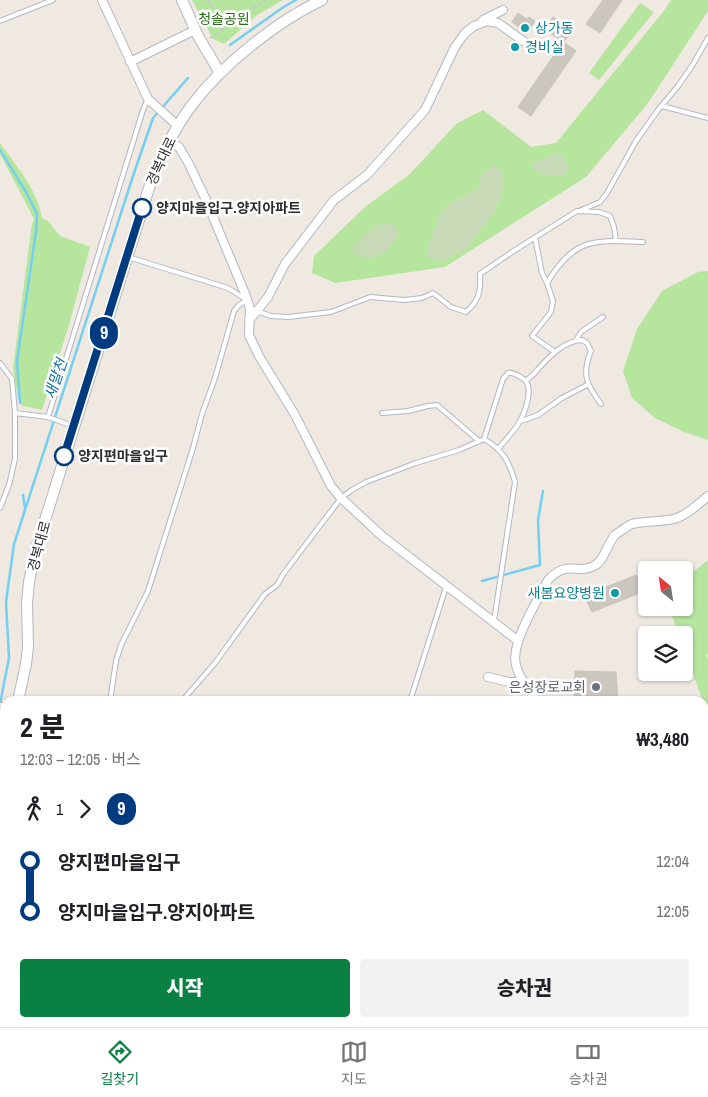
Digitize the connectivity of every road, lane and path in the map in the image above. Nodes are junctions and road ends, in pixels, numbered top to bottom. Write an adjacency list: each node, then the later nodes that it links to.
1 (53, 0): 8 (lane)
2 (102, 0): 15 (street)
3 (182, 0): 11 (street)
4 (208, 0): 10 (path)
5 (265, 0): 10 (path)
6 (317, 1): 16 (street, 경복대로)
7 (503, 10): 9 (street)
8 (0, 21)
9 (474, 26): 13 (street); 29 (street)
10 (226, 28): 14 (path)
11 (195, 30): 14 (street); 15 (street)
12 (708, 38): 18 (lane)
13 (526, 43)
14 (202, 44): 16 (street)
15 (130, 62): 17 (street)
16 (220, 74): 20 (street, 경복대로)
17 (148, 98): 20 (street); 40 (lane)
18 (662, 106): 19 (lane); 22 (lane)
19 (708, 118)
20 (178, 126): 21 (street, 경복대로)
21 (169, 141): 26 (street, 경복대로); 28 (street)
22 (577, 212): 23 (lane); 24 (lane)
23 (535, 238): 27 (lane); 29 (lane)
24 (616, 241): 25 (lane); 27 (lane)
25 (643, 242)
26 (127, 256): 28 (lane); 42 (street, 경복대로)
27 (548, 284): 33 (lane)
28 (247, 300): 31 (street); 54 (lane)
29 (258, 312): 31 (street)
30 (603, 317): 32 (lane)
31 (249, 320): 46 (street)
32 (576, 340): 33 (lane); 36 (lane)
33 (555, 352): 35 (lane)
34 (0, 364): 38 (lane)
35 (526, 380): 41 (lane); 43 (lane)
36 (587, 385): 37 (lane); 41 (lane)
37 (601, 404)
38 (15, 413): 40 (lane); 47 (lane)
39 (382, 413): 43 (lane)
40 (48, 418): 42 (lane)
41 (520, 420): 44 (lane)
42 (74, 426): 53 (street, 경복대로)
43 (482, 440): 44 (lane); 46 (lane)
44 (498, 449): 49 (lane)
45 (708, 496): 50 (street)
46 (341, 498): 48 (street); 55 (lane)
47 (0, 508)
48 (447, 586): 49 (street); 56 (lane)
49 (494, 621): 50 (street)
50 (517, 640): 52 (street)
51 (488, 677): 52 (street)
52 (524, 682): 57 (street)
53 (19, 696)
54 (111, 696)
55 (186, 696)
56 (412, 696)
57 (534, 696)

